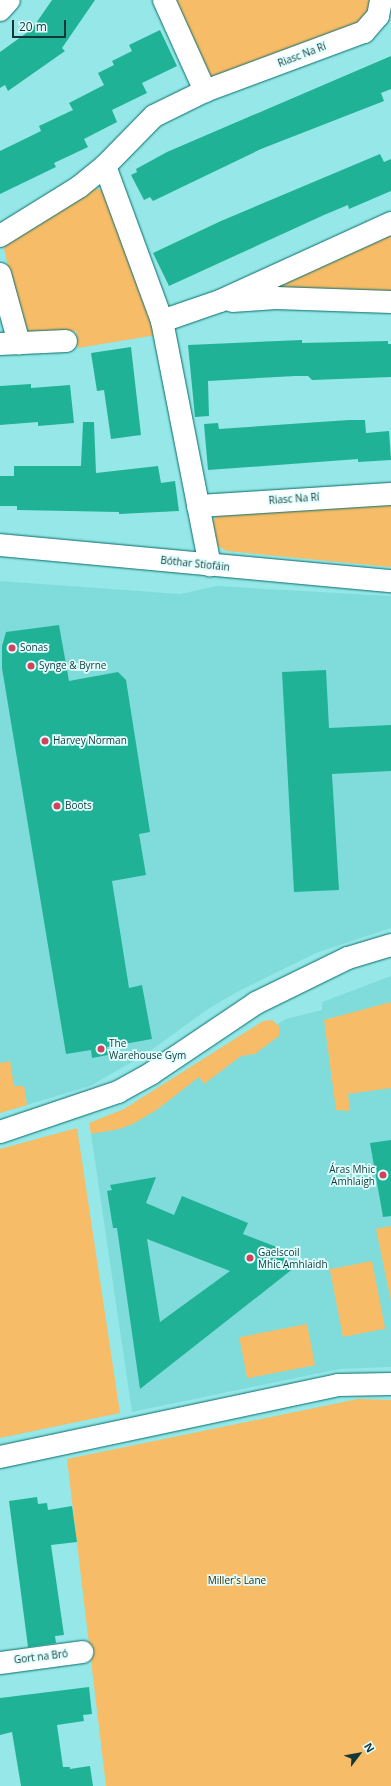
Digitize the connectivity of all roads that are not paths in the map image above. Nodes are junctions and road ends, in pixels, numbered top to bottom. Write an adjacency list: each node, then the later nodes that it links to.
1 (9, 0): 4 (street)
2 (164, 0): 5 (street)
3 (381, 0): 5 (street, Riasc Na Rí)
4 (0, 10)
5 (205, 91): 6 (street, Riasc Na Rí)
6 (105, 166): 8 (street, Riasc Na Rí); 12 (street)
7 (391, 223): 10 (street)
8 (0, 236)
9 (0, 274): 14 (street)
10 (220, 301): 11 (street); 12 (street)
11 (391, 302)
12 (162, 322): 16 (street)
13 (66, 341): 14 (street)
14 (10, 343)
15 (391, 494): 16 (street, Riasc Na Rí)
16 (198, 506): 18 (street)
17 (0, 545): 18 (street, Bóthar Stiofáin)
18 (210, 565): 19 (street, Bóthar Stiofáin)
19 (391, 581)
20 (391, 945): 21 (street)
21 (0, 1132)
22 (391, 1384): 23 (street)
23 (0, 1457)
24 (82, 1652): 25 (street, Gort na Bró)
25 (0, 1663)

